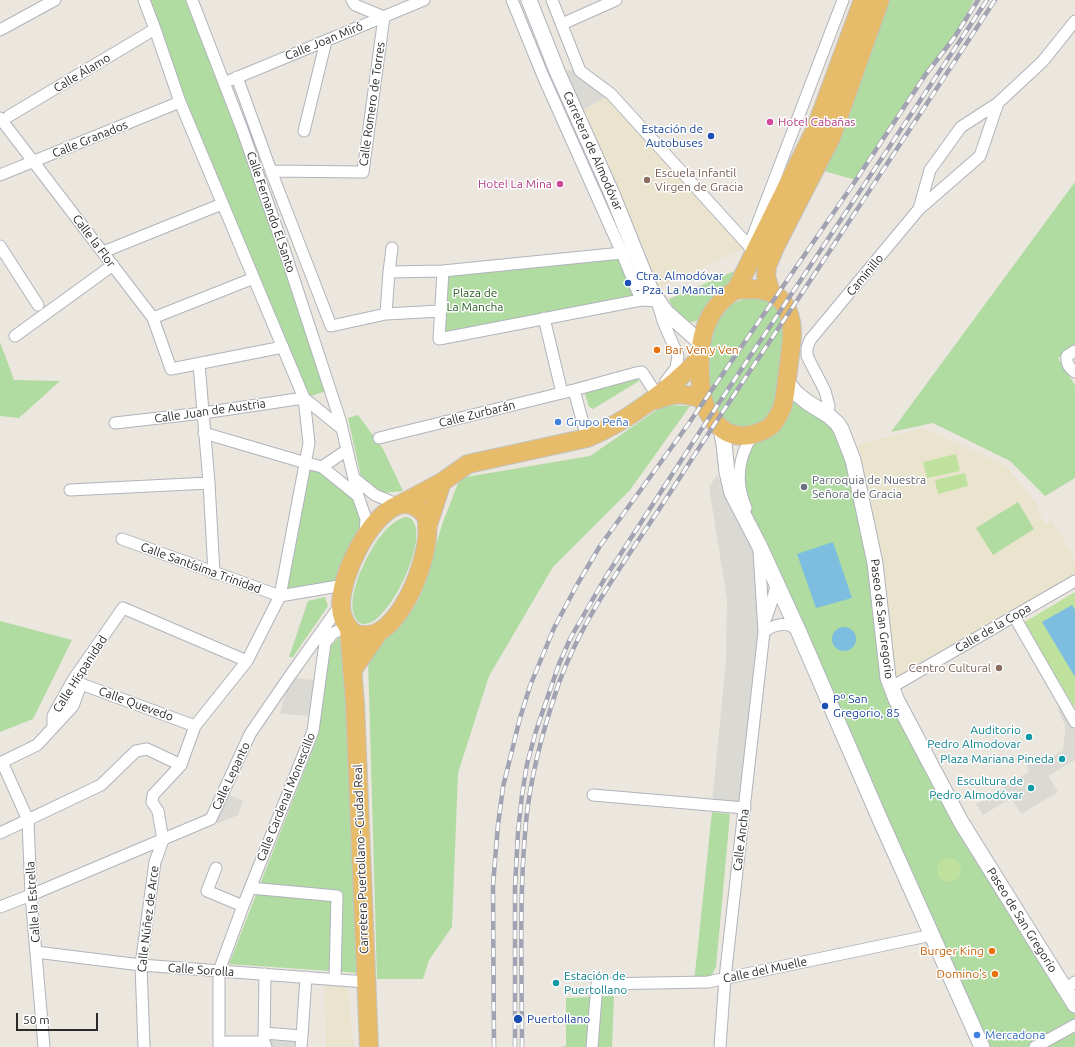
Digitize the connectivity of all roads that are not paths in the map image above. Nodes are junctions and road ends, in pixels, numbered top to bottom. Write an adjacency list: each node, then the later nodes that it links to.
1 (55, 0): 19 (street)
2 (144, 0): 18 (street)
3 (192, 0): 23 (street, Calle Fernando El Santo)
4 (352, 0): 13 (street)
5 (424, 0): 13 (street, Calle Joan Miró)
6 (512, 0): 17 (street, Carretera de Almodóvar)
7 (529, 0): 14 (main road, Carretera de Almodóvar)
8 (552, 0): 16 (street)
9 (616, 0): 16 (street)
10 (843, 0): 36 (street)
11 (863, 0): 36 (highway)
12 (880, 0): 43 (highway)
13 (384, 17): 20 (street, Calle Joan Miró); 29 (street, Calle Romero de Torres)
14 (537, 21): 17 (street); 21 (main road, Carretera de Almodóvar)
15 (1075, 21): 25 (street, Caminillo)
16 (562, 24): 36 (street)
17 (524, 27): 21 (street, Carretera de Almodóvar)
18 (155, 29): 24 (street); 26 (street, Calle Álamo)
19 (0, 30)
20 (326, 41): 22 (street, Calle Joan Miró); 27 (street)
21 (550, 74): 35 (main road, Carretera de Almodóvar)
22 (237, 77): 23 (street, Calle Joan Miró); 29 (street, Calle Fernando El Santo)
23 (224, 83): 66 (street, Calle Fernando El Santo)
24 (180, 102): 28 (street, Calle Granados); 31 (street)
25 (998, 102): 32 (street, Caminillo); 32 (street, Caminillo)
26 (4, 118): 28 (street, Calle la Flor)
27 (304, 132)
28 (34, 161): 30 (street, Calle Granados); 37 (street, Calle la Flor)
29 (271, 171): 48 (street, Calle Fernando El Santo)
30 (0, 174)
31 (222, 204): 37 (street); 41 (street)
32 (919, 209): 64 (street, Caminillo)
33 (0, 246): 46 (street)
34 (392, 248): 40 (street)
35 (628, 251): 39 (street); 44 (street); 45 (main road, Carretera de Almodóvar)
36 (751, 251): 42 (highway)
37 (103, 252): 38 (street, Calle la Flor)
38 (113, 266): 49 (street, Calle la Flor); 51 (street)
39 (443, 271): 40 (street); 47 (street)
40 (389, 272): 48 (street)
41 (254, 278): 49 (street); 52 (street)
42 (736, 290): 43 (highway); 53 (highway)
43 (771, 292): 57 (highway)
44 (641, 300): 45 (street); 50 (street)
45 (657, 301): 53 (main road, Carretera de Almodóvar); 61 (street, Carretera de Almodóvar)
46 (38, 305)
47 (440, 311): 48 (street); 50 (street)
48 (386, 314)
49 (153, 318): 55 (street, Calle la Flor)
50 (544, 318): 59 (street)
51 (15, 336)
52 (283, 347): 55 (street); 60 (street)
53 (701, 350): 61 (highway); 62 (highway)
54 (1075, 351): 56 (street)
55 (198, 364): 63 (street)
56 (1075, 372)
57 (786, 381): 64 (main road, Paseo de San Gregorio); 69 (highway)
58 (574, 390): 59 (street, Calle Zurbarán); 61 (street, Calle Zurbarán); 71 (street)
59 (562, 393): 70 (street, Calle Zurbarán)
60 (304, 398): 63 (street, Calle Juan de Austria); 66 (street); 73 (street)
61 (652, 398): 62 (highway); 71 (highway)
62 (702, 399): 67 (highway)
63 (203, 413): 65 (street, Calle Juan de Austria); 68 (street)
64 (828, 414): 98 (main road, Paseo de San Gregorio)
65 (115, 423)
66 (342, 428): 72 (street, Calle Fernando El Santo)
67 (721, 429): 69 (highway); 84 (main road)
68 (204, 433): 73 (street); 77 (street)
69 (753, 434): 87 (street)
70 (379, 438)
71 (587, 438): 76 (highway)
72 (347, 450): 74 (street); 75 (street, Calle Fernando El Santo)
73 (306, 463): 74 (street); 89 (street)
74 (322, 467): 79 (street)
75 (355, 479): 79 (street, Calle Fernando El Santo); 80 (street)
76 (442, 482): 80 (highway); 81 (highway)
77 (209, 484): 78 (street); 85 (street)
78 (70, 490)
79 (358, 496): 82 (street, Calle Fernando El Santo)
80 (400, 505): 81 (highway); 82 (highway)
81 (427, 528): 95 (highway)
82 (365, 538): 88 (highway)
83 (122, 539): 85 (street, Calle Santísima Trinidad)
84 (759, 545): 87 (main road); 93 (street, Calle Ancha)
85 (214, 573): 89 (street, Calle Santísima Trinidad)
86 (1075, 581): 91 (street, Calle de la Copa)
87 (777, 583): 93 (street, Calle Ancha); 94 (main road)
88 (344, 585): 89 (street); 90 (highway)
89 (280, 596): 96 (street)
90 (341, 604): 92 (highway, Carretera Puertollano - Ciudad Real); 108 (street, Calle Lepanto)
91 (1014, 616): 98 (street, Calle de la Copa); 99 (street)
92 (348, 628): 95 (highway); 97 (highway, Carretera Puertollano - Ciudad Real); 110 (street, Calle Cardenal Monescillo)
93 (764, 628): 94 (street); 105 (street, Calle Ancha)
94 (798, 630): 114 (main road)
95 (379, 632): 97 (highway)
96 (246, 661): 100 (street); 101 (street, Calle Hispanidad)
97 (352, 671): 122 (highway, Carretera Puertollano - Ciudad Real)
98 (892, 689): 123 (main road, Paseo de San Gregorio)
99 (1075, 722)
100 (195, 726): 101 (street, Calle Quevedo); 103 (street)
101 (53, 727): 102 (street, Calle Hispanidad)
102 (1, 763): 106 (street, Calle la Estrella)
103 (181, 765): 106 (street); 108 (street)
104 (594, 795): 105 (street)
105 (745, 808): 120 (street, Calle Ancha)
106 (28, 820): 107 (street); 111 (street, Calle la Estrella)
107 (0, 833)
108 (163, 840): 111 (street, Calle Lepanto); 116 (street, Calle Núñez de Arce)
109 (216, 868): 112 (street)
110 (250, 888): 112 (street, Calle Cardenal Monescillo); 121 (street)
111 (32, 895): 113 (street, Calle Lepanto); 115 (street, Calle la Estrella)
112 (243, 906): 117 (street, Calle Cardenal Monescillo)
113 (0, 907)
114 (932, 935): 120 (street, Calle del Muelle); 134 (main road)
115 (36, 952): 116 (street, Calle Sorolla); 129 (street, Calle la Estrella)
116 (141, 965): 117 (street, Calle Sorolla); 130 (street, Calle Núñez de Arce)
117 (219, 971): 118 (street, Calle Sorolla); 128 (street, Calle Cardenal Monescillo)
118 (265, 974): 119 (street, Calle Sorolla); 126 (street)
119 (306, 977): 121 (street, Calle Sorolla); 127 (street, Calle Cardenal Monescillo)
120 (725, 978): 132 (street, Calle del Muelle); 133 (street, Calle Ancha)
121 (335, 980): 122 (street, Calle Sorolla)
122 (366, 982): 131 (highway, Carretera Puertollano - Ciudad Real)
123 (1070, 985): 124 (main road, Paseo de San Gregorio)
124 (1075, 1005)
125 (1075, 1025): 135 (street)
126 (265, 1041): 127 (street, Calle Cardenal Monescillo); 128 (street, Calle Cardenal Monescillo)
127 (301, 1041)
128 (219, 1045)
129 (44, 1047)
130 (144, 1047)
131 (370, 1047)
132 (592, 1047)
133 (720, 1047)
134 (982, 1047)
135 (1035, 1047)

